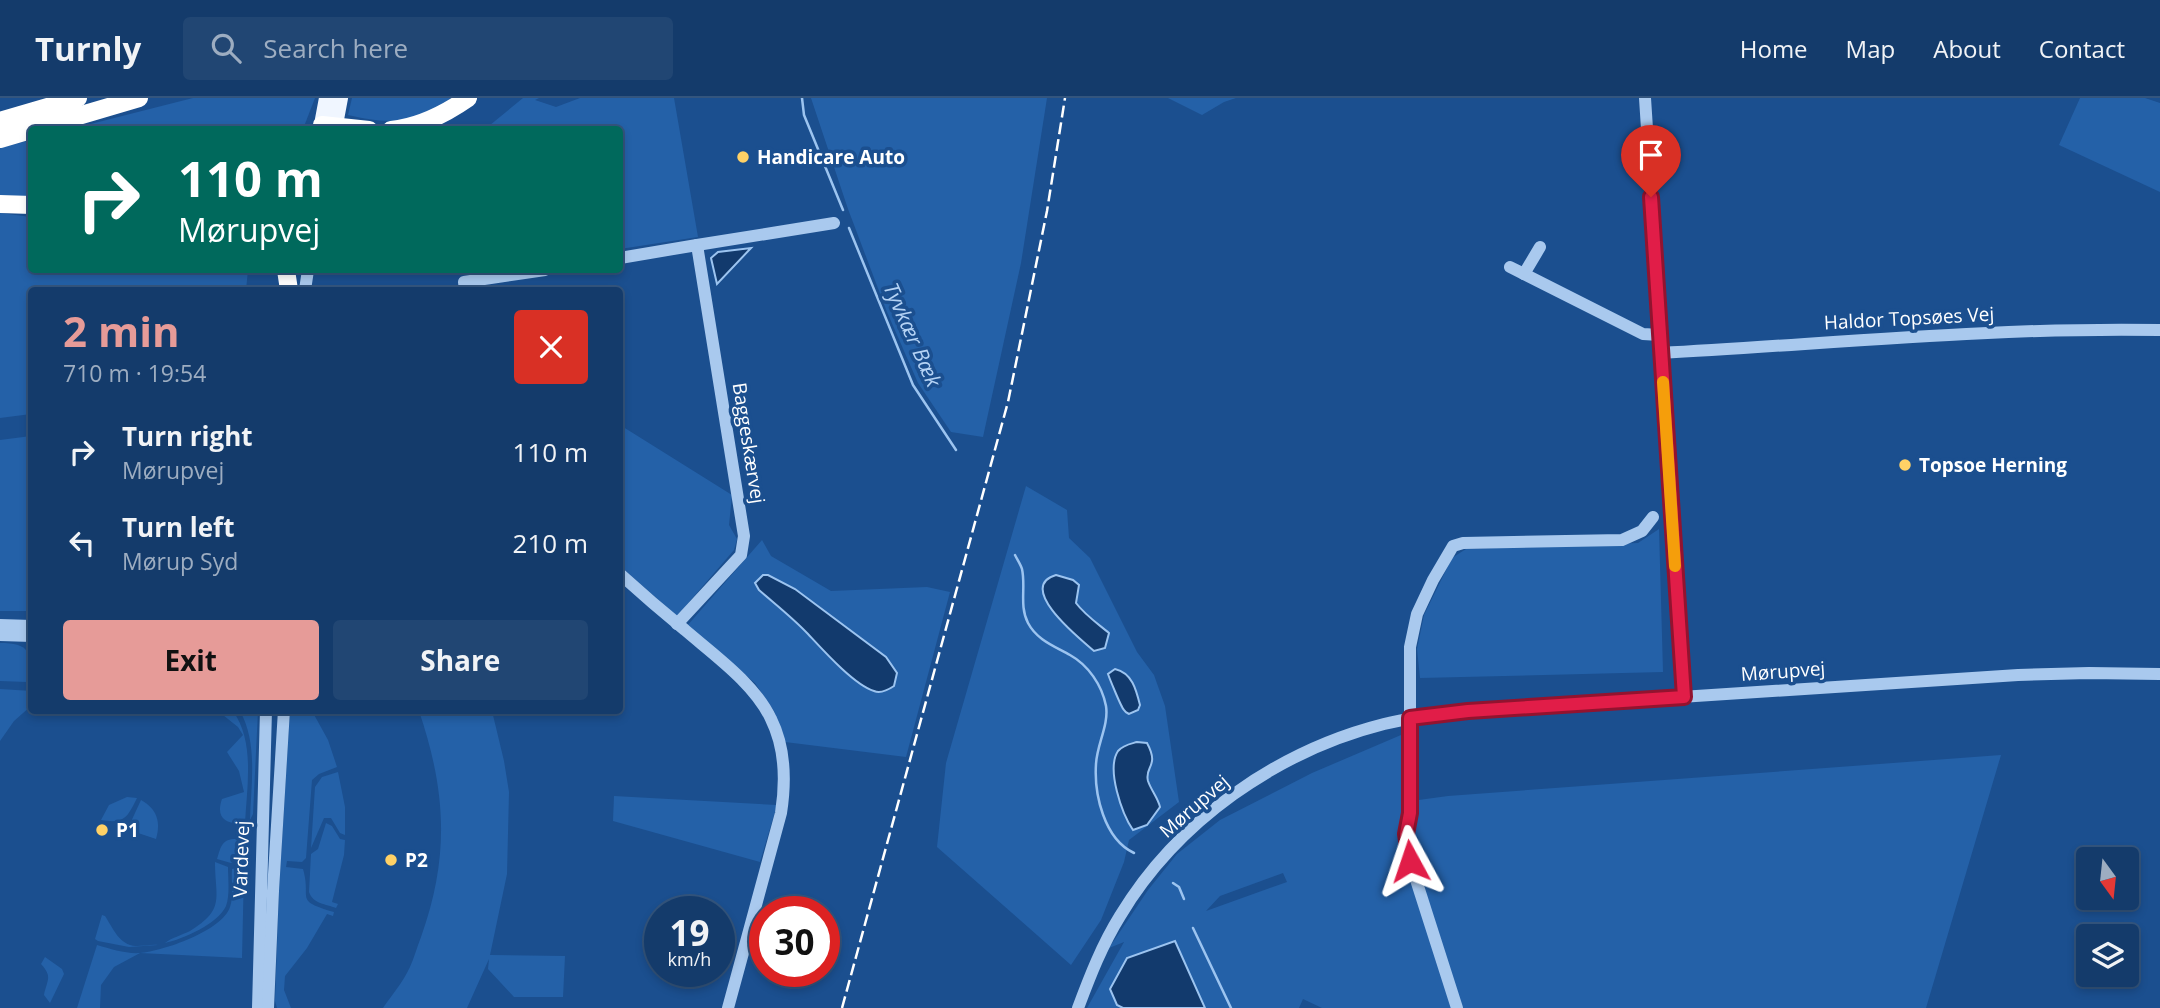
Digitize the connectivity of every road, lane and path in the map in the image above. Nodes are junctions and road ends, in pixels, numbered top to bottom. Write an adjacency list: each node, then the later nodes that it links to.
1 (78, 98): 8 (highway)
2 (102, 98): 13 (highway)
3 (139, 98): 9 (highway)
4 (327, 98): 10 (main road)
5 (340, 98): 11 (main road)
6 (468, 98): 12 (highway)
7 (1645, 98): 27 (street)
8 (0, 121)
9 (44, 126)
10 (328, 126)
11 (328, 126)
12 (412, 126)
13 (0, 127)
14 (28, 131): 15 (highway)
15 (0, 139)
16 (0, 204): 17 (highway)
17 (28, 205)
18 (834, 223): 19 (street)
19 (697, 245): 21 (street); 31 (street, Baggeskærvej)
20 (1540, 247): 24 (street)
21 (623, 257)
22 (1510, 267): 24 (street)
23 (525, 273): 25 (street)
24 (1524, 274): 27 (street)
25 (465, 287)
26 (2160, 330): 28 (street, Haldor Topsøes Vej)
27 (1660, 335): 28 (street)
28 (1661, 353): 37 (street)
29 (1653, 517): 41 (street)
30 (623, 577): 31 (street)
31 (677, 624): 47 (street)
32 (0, 625): 33 (street)
33 (28, 626)
34 (0, 635): 35 (street)
35 (28, 636)
36 (2160, 674): 37 (street, Mørupvej)
37 (1684, 697): 41 (street, Mørupvej)
38 (266, 714): 44 (street, Vardevej)
39 (275, 714): 42 (street)
40 (284, 714): 42 (street, Vardevej)
41 (1410, 718): 48 (street, Mørupvej); 49 (street)
42 (277, 817): 43 (street, Vardevej)
43 (269, 989): 45 (street, Vardevej); 46 (street, Vardevej)
44 (258, 1008)
45 (268, 1008)
46 (274, 1008)
47 (728, 1008)
48 (1078, 1008)
49 (1457, 1008)

